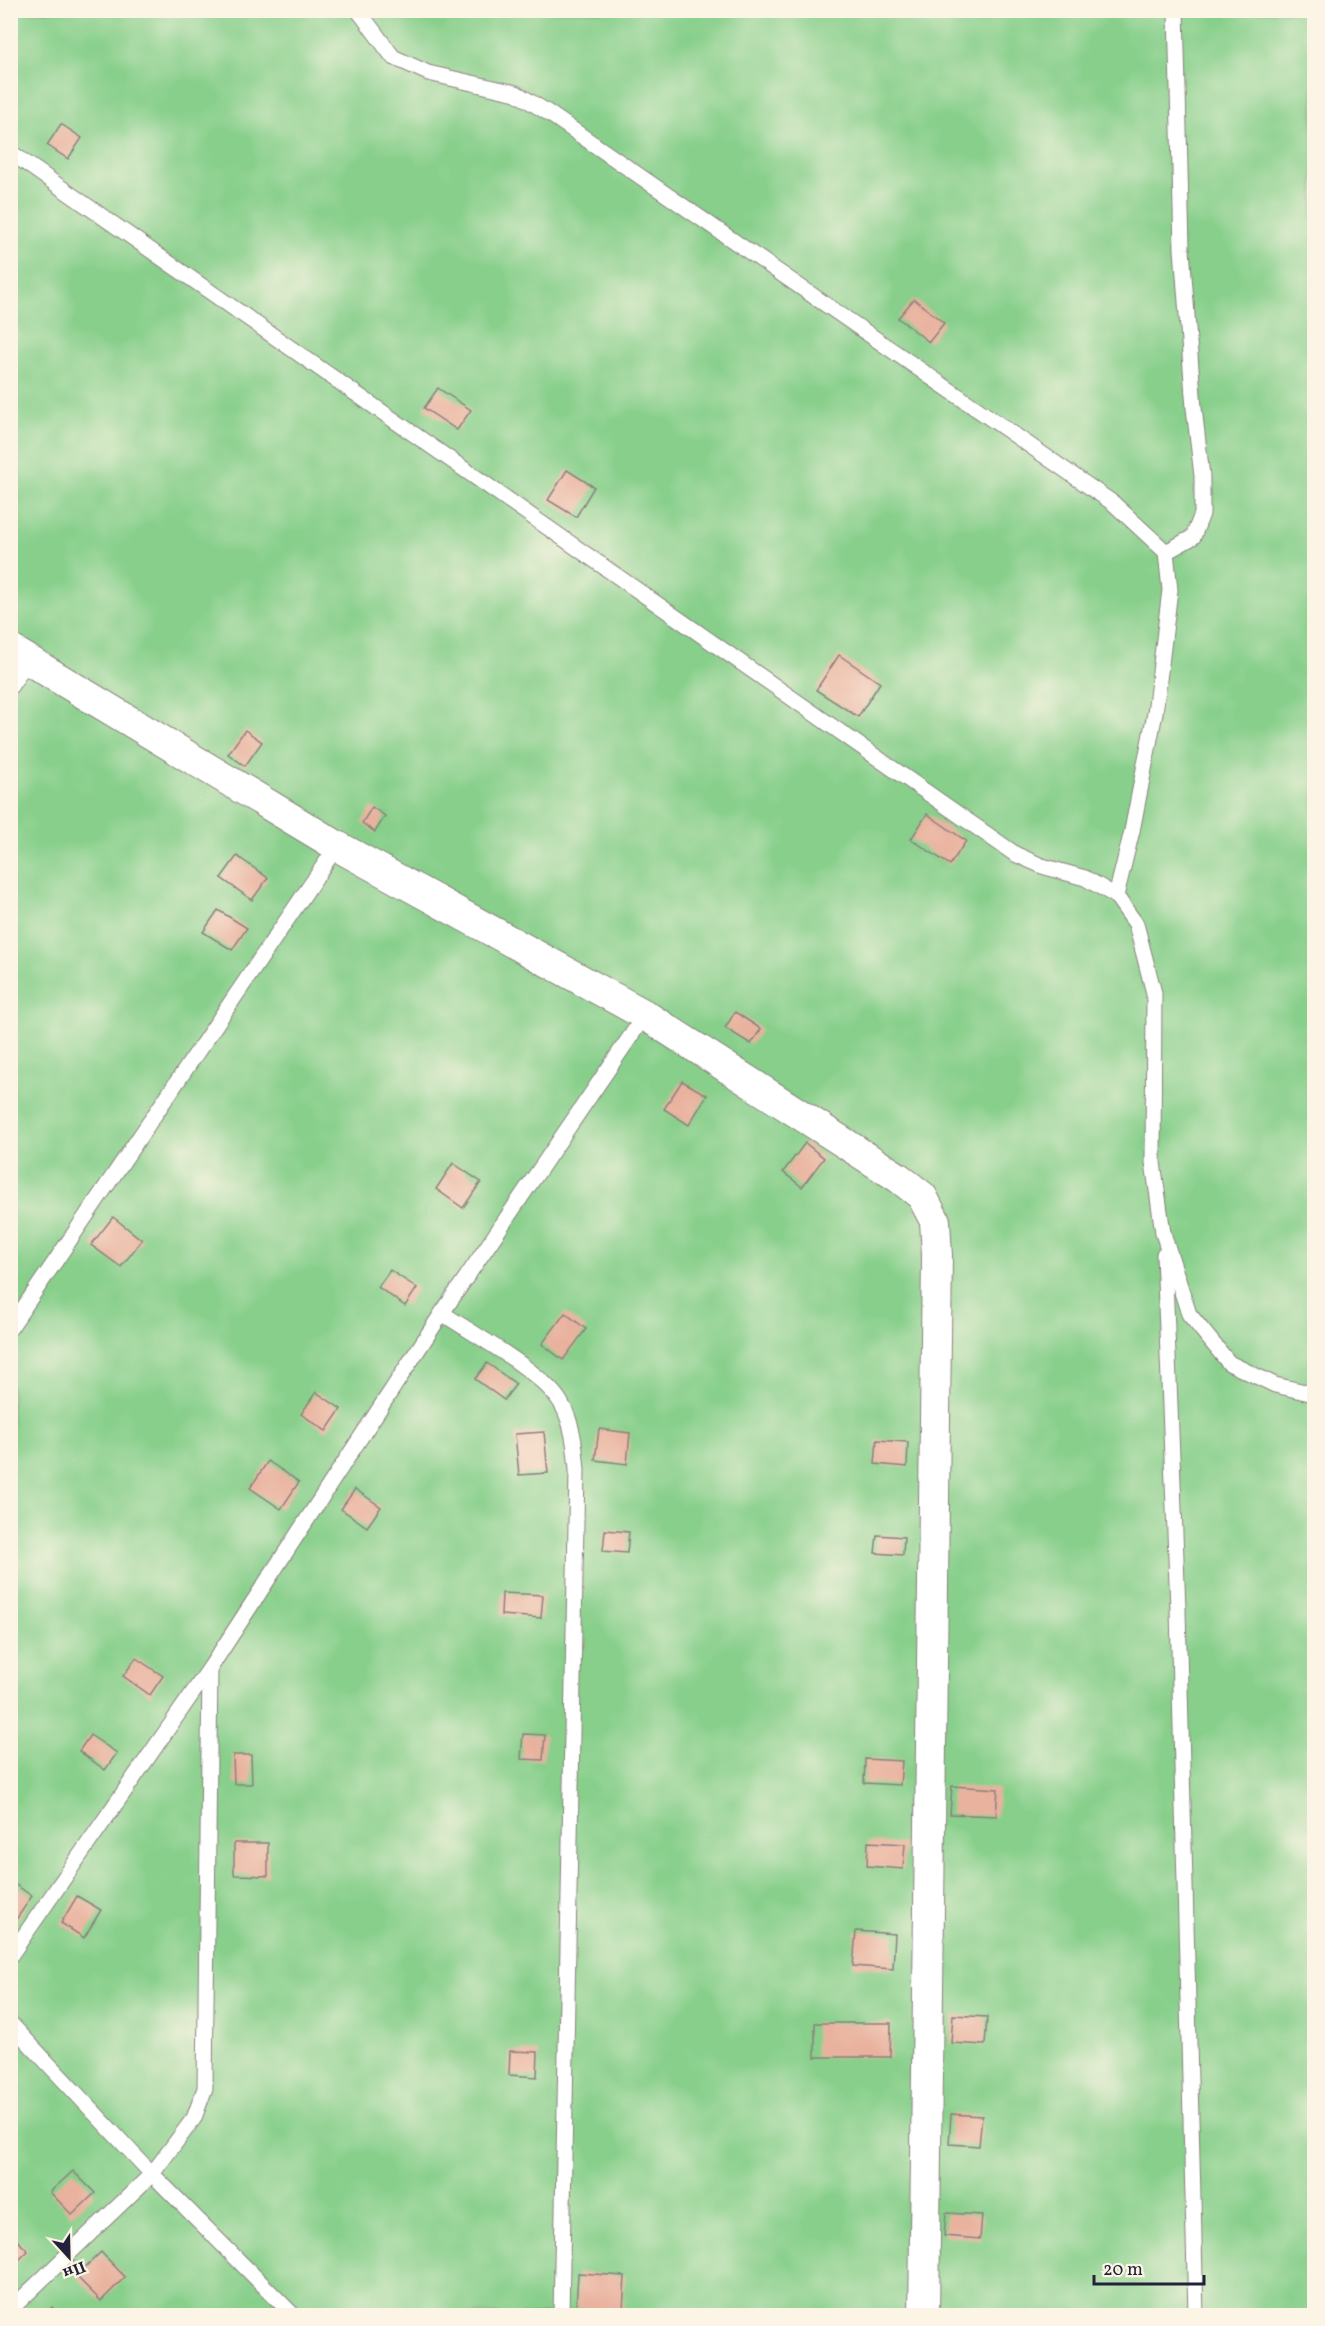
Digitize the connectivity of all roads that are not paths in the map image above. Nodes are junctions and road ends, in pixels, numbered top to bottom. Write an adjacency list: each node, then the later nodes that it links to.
1 (358, 10): 4 (lane)
2 (1176, 10): 4 (lane)
3 (10, 152): 8 (lane)
4 (1166, 552): 8 (lane)
5 (19, 655): 6 (lane); 7 (street)
6 (10, 687)
7 (337, 846): 9 (street); 12 (lane)
8 (1116, 896): 10 (lane)
9 (645, 1016): 11 (lane); 21 (street)
10 (1163, 1233): 13 (lane); 22 (lane)
11 (442, 1313): 14 (lane); 20 (lane)
12 (10, 1328)
13 (1314, 1394)
14 (210, 1668): 15 (lane); 17 (lane)
15 (10, 1956)
16 (10, 2023): 17 (lane)
17 (152, 2174): 18 (lane); 19 (lane)
18 (10, 2310)
19 (294, 2316)
20 (561, 2316)
21 (924, 2316)
22 (1196, 2316)

